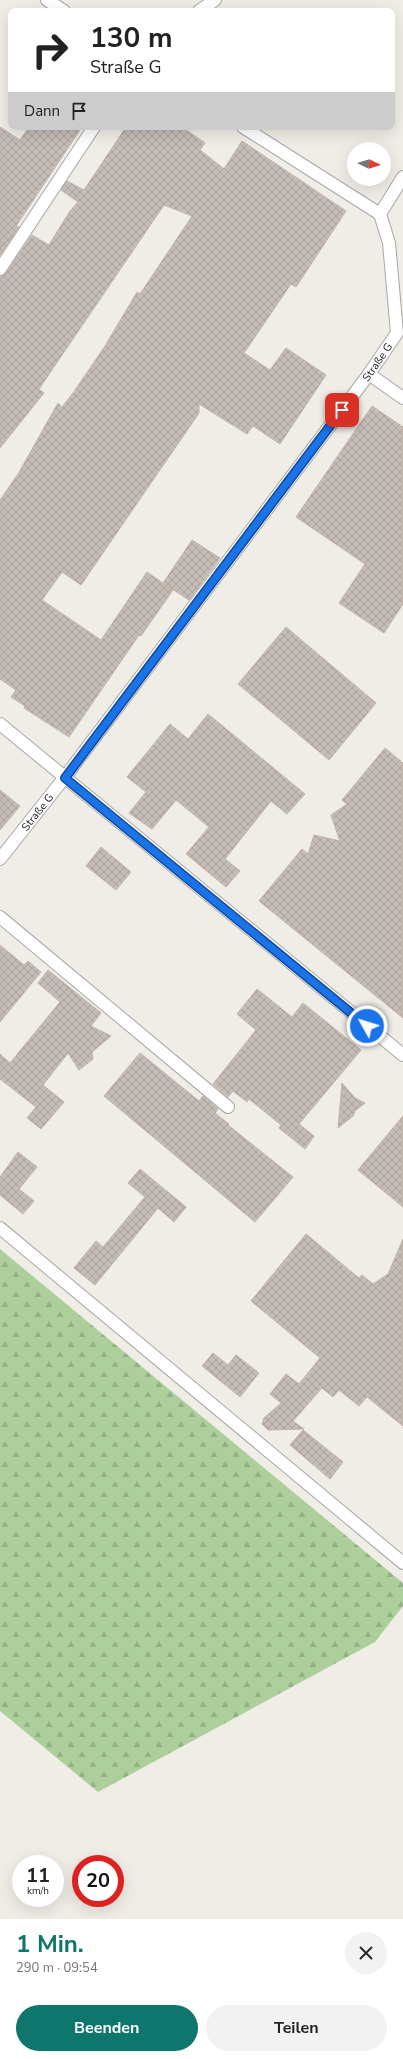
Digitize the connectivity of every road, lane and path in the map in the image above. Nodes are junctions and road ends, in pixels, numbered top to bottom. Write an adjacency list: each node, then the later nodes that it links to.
1 (47, 0): 3 (lane)
2 (214, 0): 4 (lane)
3 (59, 8)
4 (203, 8)
5 (92, 130): 9 (lane)
6 (248, 130): 8 (lane)
7 (403, 177): 8 (lane)
8 (380, 214): 10 (lane, Straße G)
9 (0, 269)
10 (400, 335): 11 (lane, Straße G)
11 (369, 374): 12 (lane); 14 (lane, Straße G)
12 (403, 398)
13 (0, 724): 14 (lane)
14 (65, 778): 15 (lane, Straße G); 17 (lane)
15 (0, 859)
16 (0, 918): 18 (lane)
17 (403, 1055)
18 (228, 1107)
19 (0, 1228): 20 (lane)
20 (403, 1563)

